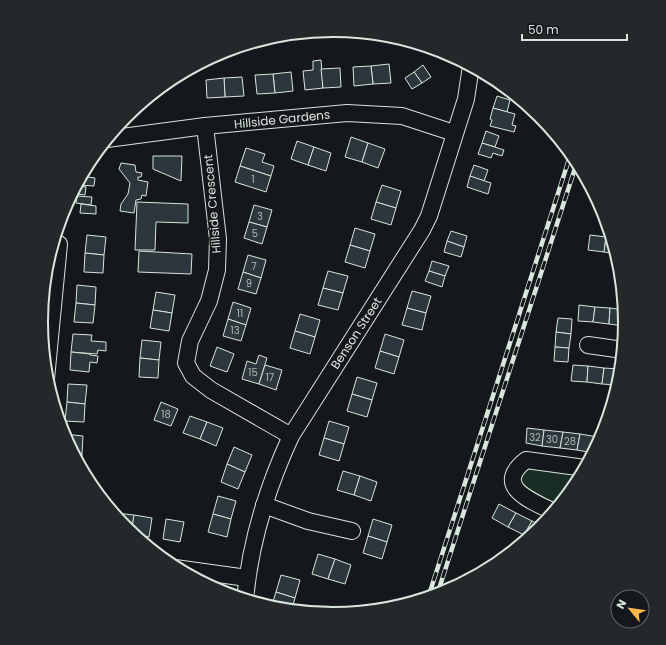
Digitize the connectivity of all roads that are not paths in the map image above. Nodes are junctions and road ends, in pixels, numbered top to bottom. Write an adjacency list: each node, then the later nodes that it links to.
1 (470, 72): 3 (street, Benson Street)
2 (205, 126): 3 (street, Hillside Gardens); 4 (street, Hillside Gardens); 9 (street, Hillside Crescent)
3 (454, 133): 9 (street, Benson Street)
4 (115, 138)
5 (58, 247): 7 (street)
6 (588, 345): 8 (street)
7 (49, 348)
8 (617, 349)
9 (291, 436): 11 (street, Benson Street)
10 (579, 467): 12 (street)
11 (264, 505): 13 (street); 15 (street, Benson Street)
12 (549, 510)
13 (352, 531)
14 (190, 570): 15 (street)
15 (247, 578): 16 (street, Benson Street)
16 (246, 594)

